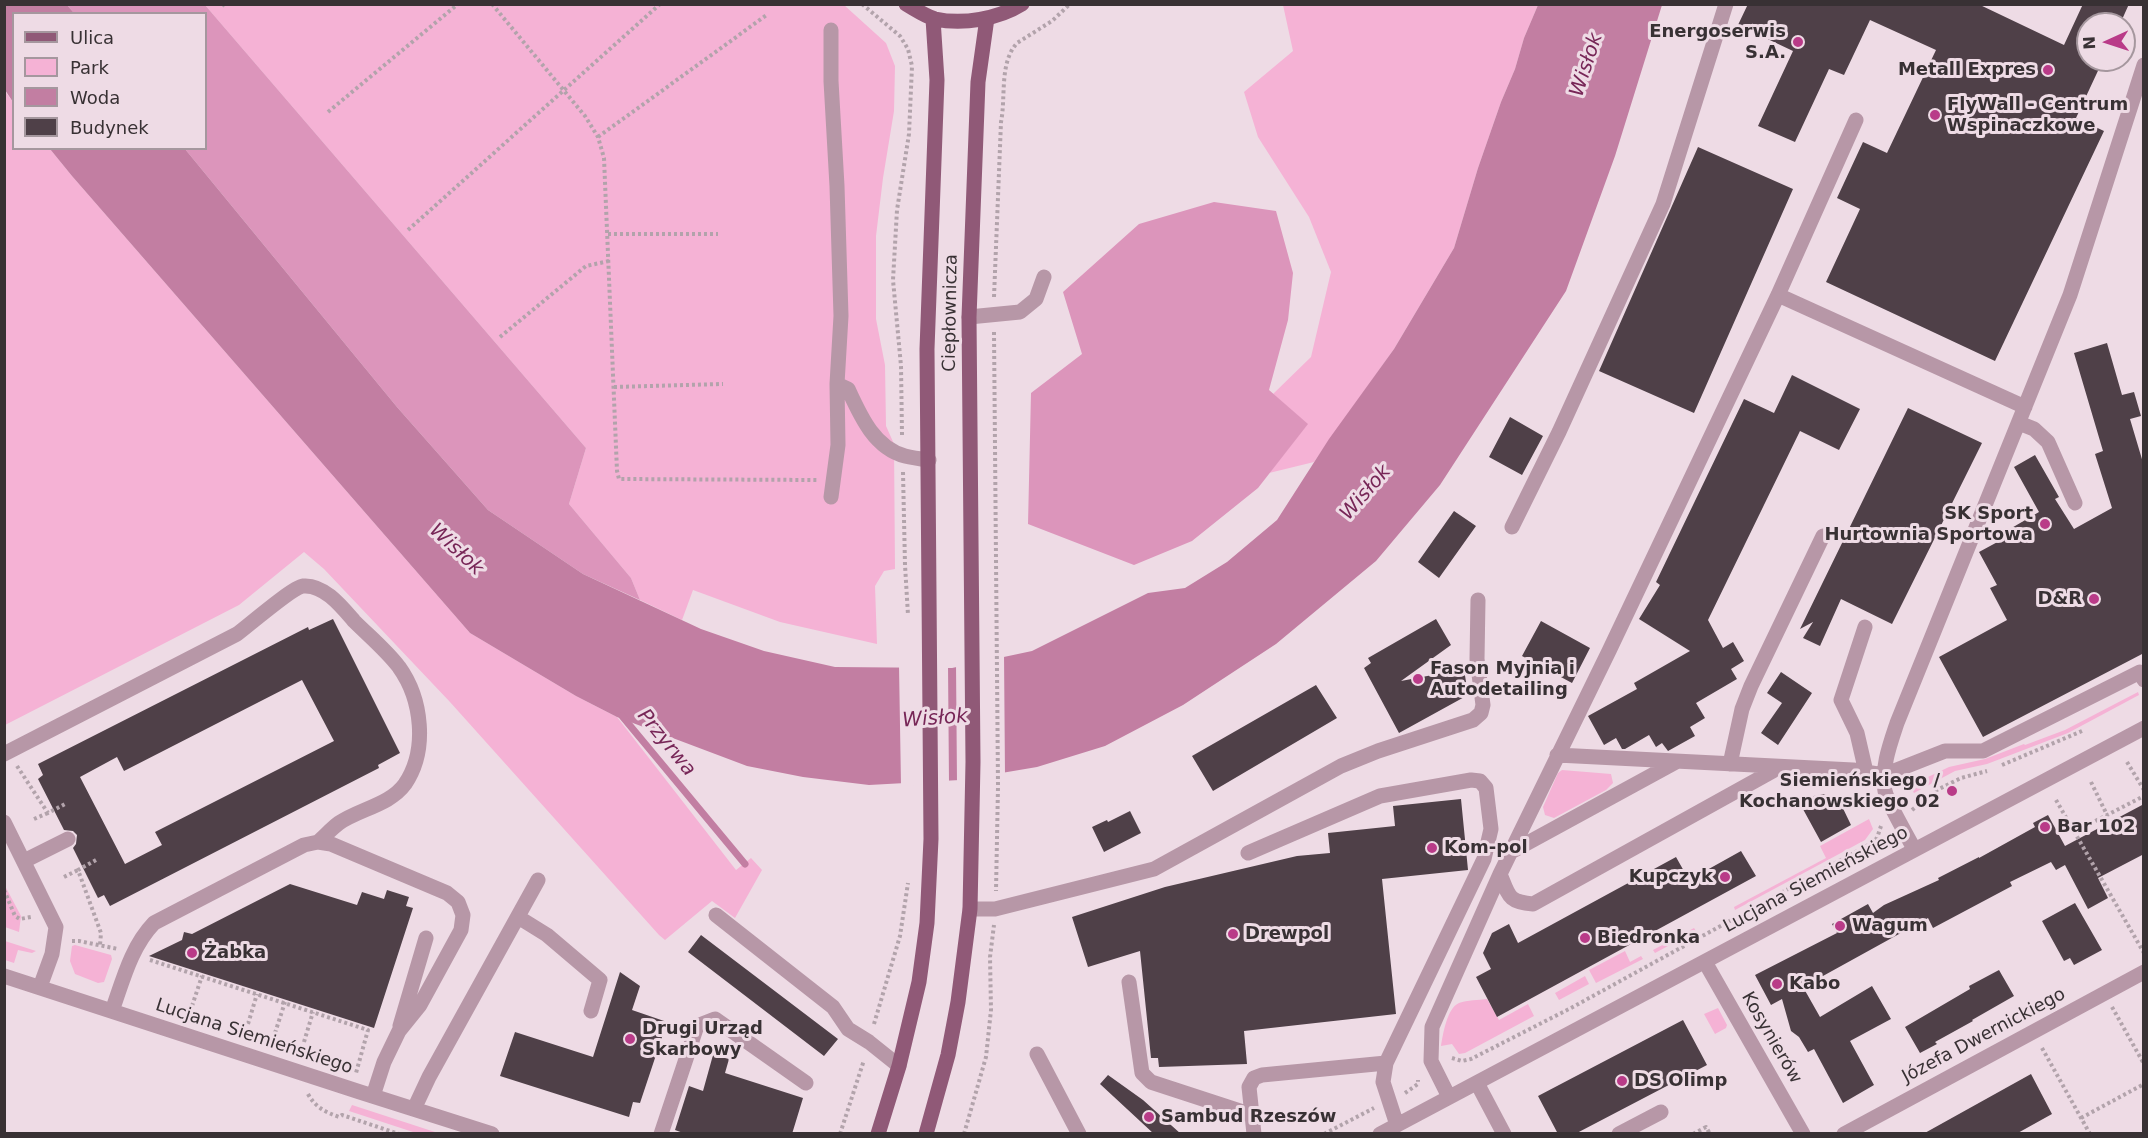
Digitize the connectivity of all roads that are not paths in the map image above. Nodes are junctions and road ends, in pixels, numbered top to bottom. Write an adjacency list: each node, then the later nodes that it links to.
1 (906, 4): 5 (main road)
2 (1022, 4): 4 (main road)
3 (1726, 4): 18 (street)
4 (987, 18): 5 (main road); 11 (main road, Ciepłownicza)
5 (933, 19): 15 (main road, Ciepłownicza)
6 (831, 30): 12 (street)
7 (2144, 65): 13 (street)
8 (1856, 120): 10 (street)
9 (1044, 277): 11 (street)
10 (1778, 295): 13 (street); 24 (street)
11 (969, 317): 40 (main road, Ciepłownicza)
12 (837, 384): 15 (street); 16 (street)
13 (2025, 407): 14 (street)
14 (2019, 423): 17 (street); 30 (street)
15 (929, 460): 54 (main road, Ciepłownicza)
16 (831, 497)
17 (2075, 503)
18 (1512, 527)
19 (1822, 536): 27 (street)
20 (1478, 600): 40 (street)
21 (1865, 627): 29 (street)
22 (2144, 680): 30 (street)
23 (2144, 728): 34 (street, Lucjana Siemieńskiego)
24 (1557, 755): 26 (street); 35 (street)
25 (9, 757): 33 (street)
26 (1676, 762): 27 (street); 35 (street)
27 (1730, 764): 28 (street)
28 (1780, 767): 29 (street); 38 (street)
29 (1866, 772): 30 (street)
30 (1884, 775): 34 (street)
31 (4, 822): 37 (street)
32 (68, 839): 37 (street)
33 (318, 842): 49 (street); 51 (street)
34 (1914, 849): 44 (street, Lucjana Siemieńskiego)
35 (1511, 852): 38 (street)
36 (1248, 853): 53 (street)
37 (24, 861): 48 (street)
38 (1500, 874): 58 (street)
39 (538, 880): 42 (street)
40 (970, 909): 66 (main road, Ciepłownicza)
41 (717, 915): 54 (street)
42 (518, 917): 50 (street); 59 (street)
43 (426, 938): 51 (street)
44 (1705, 962): 56 (street, Lucjana Siemieńskiego); 72 (street, Kosynierów)
45 (2144, 972): 73 (street, Józefa Dwernickiego)
46 (4, 976): 48 (street, Lucjana Siemieńskiego)
47 (1129, 982): 61 (street)
48 (40, 987): 49 (street, Lucjana Siemieńskiego)
49 (112, 1011): 57 (street, Lucjana Siemieńskiego)
50 (591, 1011)
51 (399, 1031): 57 (street)
52 (1038, 1054): 67 (street)
53 (1386, 1063): 61 (street); 62 (street)
54 (899, 1066): 65 (main road, Ciepłownicza)
55 (806, 1083): 64 (street)
56 (1478, 1083): 58 (street, Lucjana Siemieńskiego); 70 (street)
57 (373, 1096): 59 (street, Lucjana Siemieńskiego)
58 (1449, 1097): 62 (street, Lucjana Siemieńskiego)
59 (414, 1109): 63 (street, Lucjana Siemieńskiego)
60 (1661, 1113): 71 (street)
61 (1252, 1115): 68 (street)
62 (1397, 1125): 69 (street, Lucjana Siemieńskiego)
63 (492, 1134)
64 (661, 1134)
65 (878, 1134)
66 (926, 1134)
67 (1080, 1134)
68 (1254, 1134)
69 (1380, 1134)
70 (1504, 1134)
71 (1619, 1134)
72 (1803, 1134)
73 (1844, 1134)

